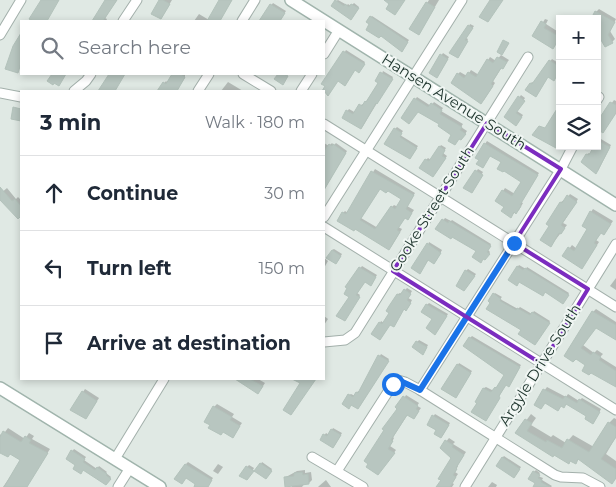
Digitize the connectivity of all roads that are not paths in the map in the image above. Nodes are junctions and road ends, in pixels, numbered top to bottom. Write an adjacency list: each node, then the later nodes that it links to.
1 (21, 0): 11 (street)
2 (137, 0): 6 (street)
3 (256, 0): 7 (street)
4 (291, 0): 8 (street, Hansen Avenue South)
5 (462, 0): 18 (street)
6 (124, 20)
7 (243, 20)
8 (323, 20)
9 (325, 21): 10 (street, Hansen Avenue South)
10 (339, 30): 12 (street); 18 (street, Hansen Avenue South)
11 (0, 35)
12 (325, 52)
13 (528, 57): 25 (street, Cooke Street South)
14 (89, 75): 19 (street)
15 (208, 75): 20 (street)
16 (245, 75): 21 (street)
17 (311, 75): 22 (street)
18 (412, 76): 25 (street, Hansen Avenue South); 27 (street)
19 (75, 90)
20 (199, 90)
21 (269, 90)
22 (302, 90)
23 (0, 93): 24 (street)
24 (20, 97)
25 (487, 123): 29 (street, Hansen Avenue South); 30 (street, Cooke Street South)
26 (325, 125): 27 (street)
27 (366, 150): 30 (street); 32 (street)
28 (571, 150): 29 (street)
29 (561, 169): 31 (street, Hansen Avenue South); 34 (street)
30 (439, 196): 34 (street); 36 (street, Cooke Street South)
31 (616, 205)
32 (325, 216)
33 (325, 228): 36 (street)
34 (514, 243): 37 (street); 39 (street)
35 (616, 244): 37 (street, Argyle Drive South)
36 (393, 271): 39 (street); 40 (street, Cooke Street South)
37 (588, 289): 38 (street); 41 (street, Argyle Drive South)
38 (616, 306)
39 (467, 317): 41 (street); 44 (street)
40 (325, 342)
41 (542, 364): 45 (street); 46 (street, Argyle Drive South)
42 (163, 380): 48 (street)
43 (0, 388): 48 (street)
44 (420, 390): 46 (street); 50 (street)
45 (616, 410)
46 (495, 437): 54 (street, Argyle Drive South); 55 (street)
47 (312, 457): 50 (street)
48 (115, 459): 49 (street)
49 (130, 468): 51 (street); 52 (street)
50 (337, 471): 53 (street)
51 (118, 487)
52 (160, 487)
53 (363, 487)
54 (465, 487)
55 (600, 487)

